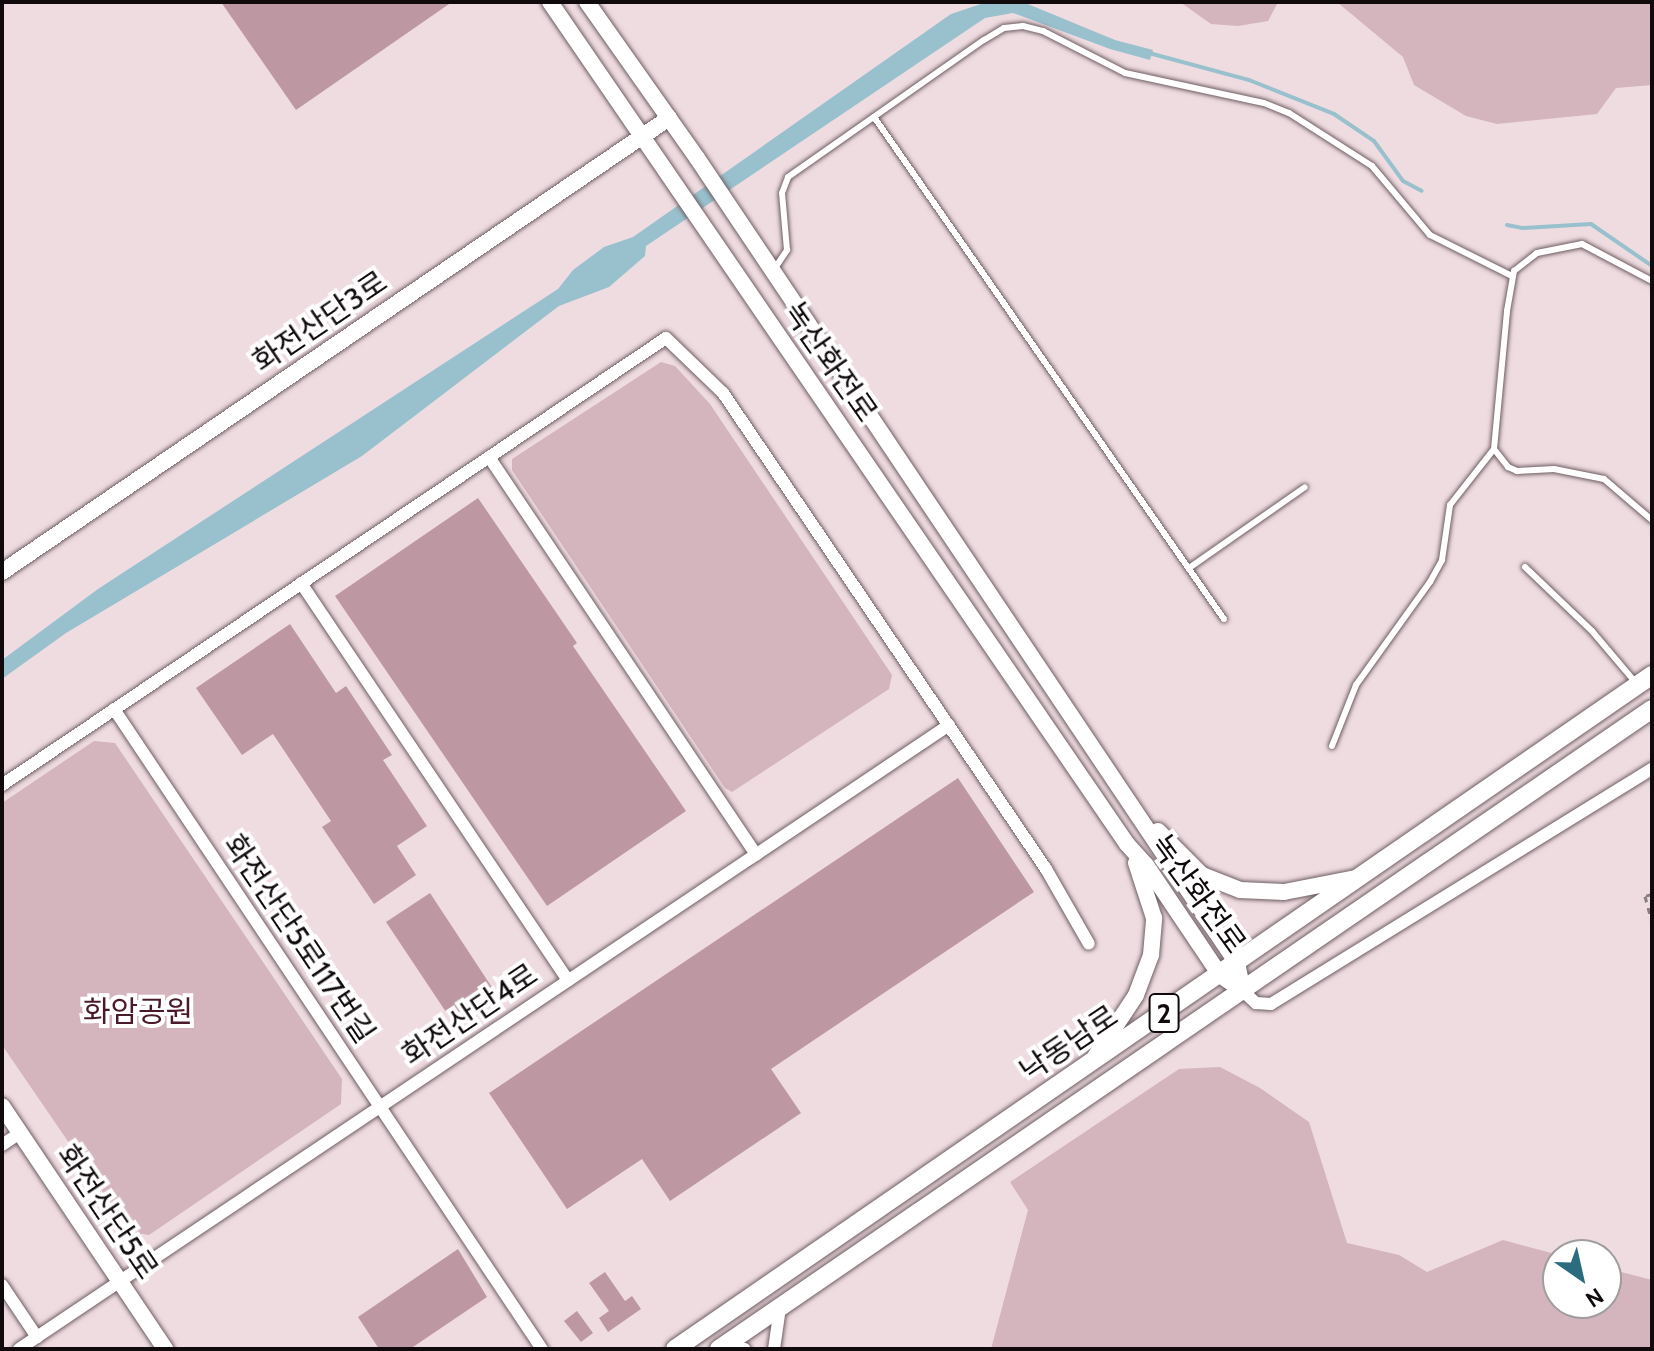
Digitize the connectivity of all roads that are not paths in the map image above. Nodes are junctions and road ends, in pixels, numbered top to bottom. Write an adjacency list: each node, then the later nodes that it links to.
1 (550, 2): 5 (main road, 녹산화전로)
2 (587, 2): 4 (main road, 녹산화전로)
3 (874, 117): 6 (lane); 7 (lane); 14 (lane)
4 (669, 118): 5 (main road, 화전산단3로); 6 (main road, 녹산화전로)
5 (641, 137): 15 (main road, 화전산단3로); 26 (main road, 녹산화전로)
6 (773, 271): 25 (main road, 녹산화전로)
7 (1512, 276): 8 (lane); 9 (lane)
8 (1652, 281)
9 (1494, 449): 12 (lane); 22 (lane)
10 (489, 457): 16 (street); 21 (street); 27 (street)
11 (1305, 487): 14 (lane)
12 (1652, 520)
13 (1525, 567): 18 (lane)
14 (1189, 568): 17 (lane)
15 (2, 572)
16 (301, 583): 19 (street); 32 (street)
17 (1224, 619)
18 (1645, 681): 28 (main road, 낙동남로 / 2)
19 (114, 709): 24 (street); 36 (street, 화전산단5로117번길)
20 (1652, 709): 33 (main road, 낙동남로 / 2)
21 (949, 725): 27 (street, 화전산단4로); 29 (street)
22 (1332, 746)
23 (1652, 769): 33 (street)
24 (2, 785)
25 (1123, 793): 28 (main road); 30 (main road, 녹산화전로)
26 (1127, 844): 31 (main road, 녹산화전로); 34 (main road)
27 (756, 855): 32 (street, 화전산단4로)
28 (1362, 877): 30 (main road, 낙동남로 / 2)
29 (1089, 944)
30 (1237, 963): 31 (main road, 낙동남로 / 2); 33 (main road, 녹산화전로)
31 (1220, 975): 33 (main road, 녹산화전로); 34 (main road, 낙동남로 / 2)
32 (568, 981): 36 (street, 화전산단4로)
33 (1243, 991): 41 (main road, 낙동남로 / 2)
34 (1090, 1064): 47 (main road, 낙동남로 / 2)
35 (2, 1106): 37 (main road, 화전산단5로)
36 (380, 1107): 39 (street, 화전산단4로); 46 (street, 화전산단5로117번길)
37 (20, 1133): 38 (street); 39 (main road, 화전산단5로)
38 (2, 1145)
39 (120, 1282): 42 (street, 화전산단4로); 45 (main road, 화전산단5로)
40 (2, 1285): 42 (street)
41 (780, 1308): 43 (main road, 낙동남로 / 2); 49 (street)
42 (37, 1337): 44 (street, 화전산단4로)
43 (722, 1347): 48 (street)
44 (19, 1349)
45 (165, 1349)
46 (542, 1349)
47 (675, 1349)
48 (745, 1349)
49 (774, 1349)

